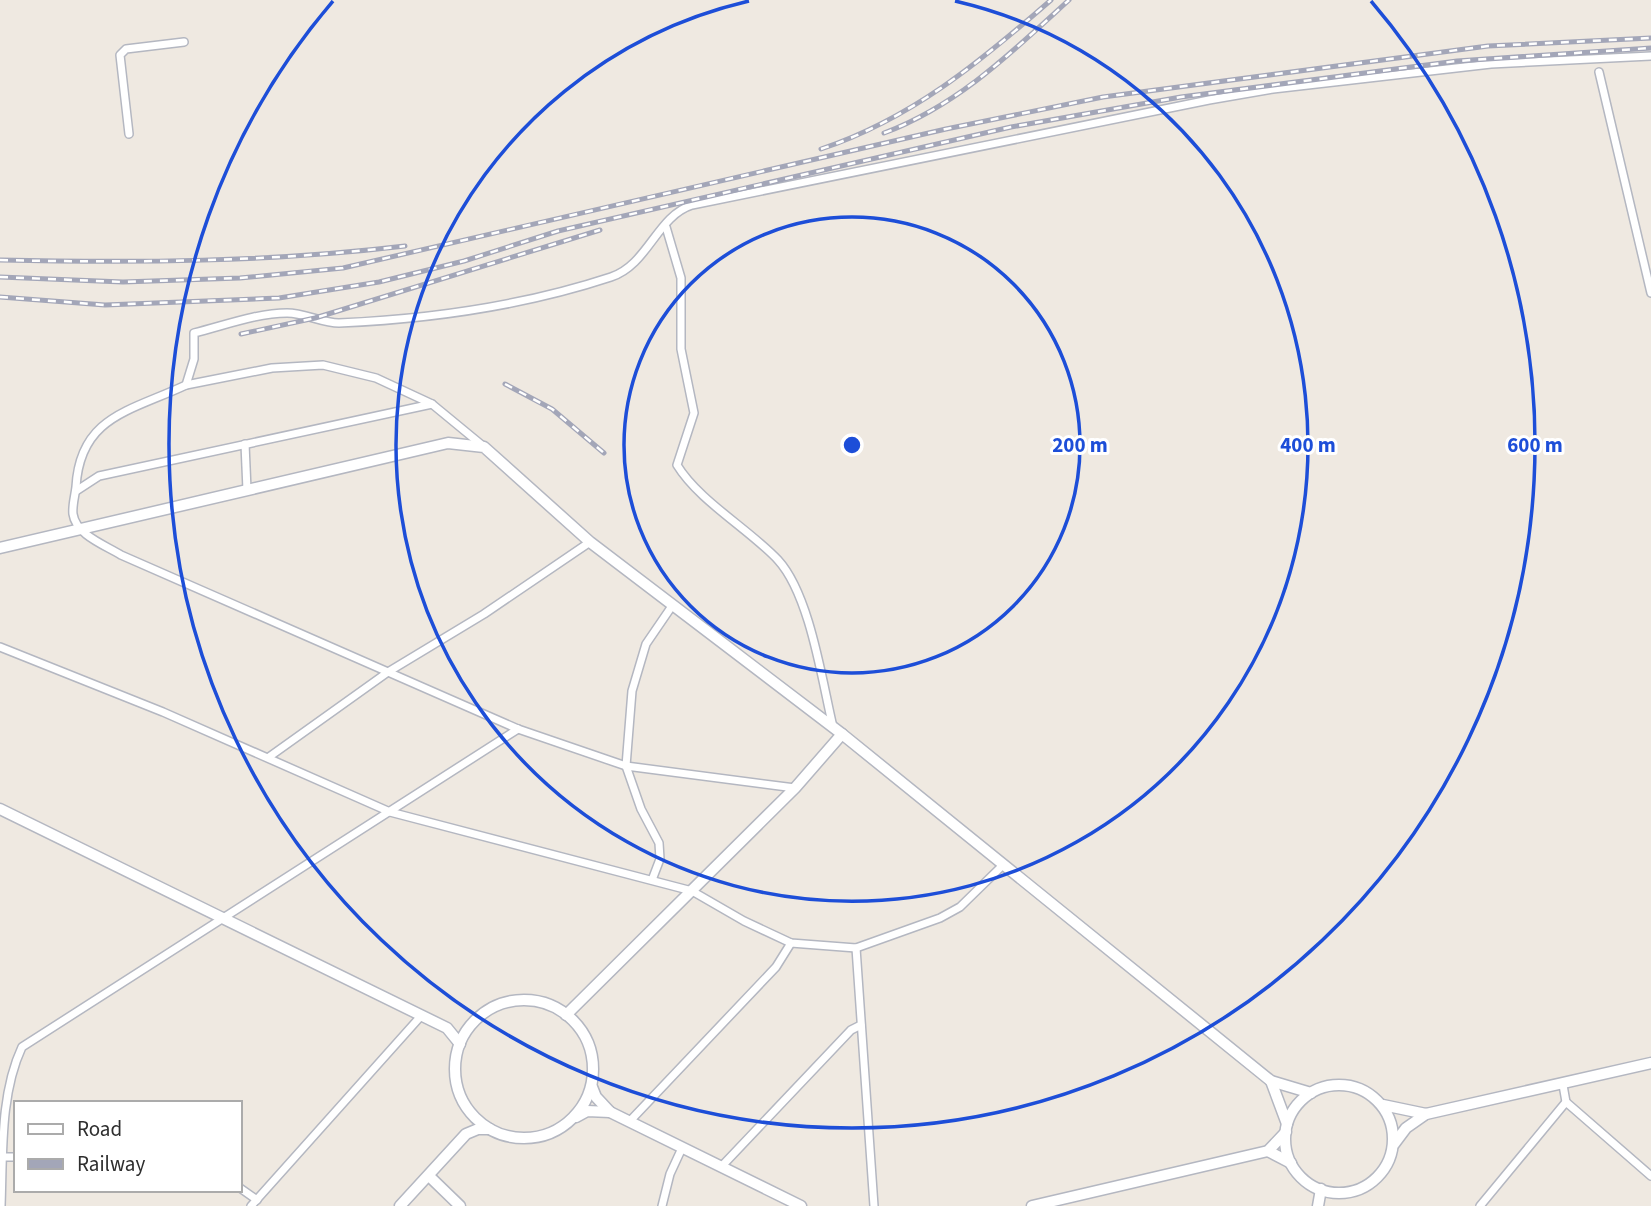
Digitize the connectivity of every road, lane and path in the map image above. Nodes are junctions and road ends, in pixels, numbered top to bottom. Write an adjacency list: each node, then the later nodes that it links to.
1 (184, 42): 4 (street)
2 (1651, 56): 5 (street)
3 (1599, 72): 6 (street)
4 (129, 135)
5 (666, 227): 7 (street); 20 (street)
6 (1651, 293)
7 (186, 385): 8 (street); 12 (street)
8 (432, 404): 9 (street); 10 (street)
9 (245, 444): 11 (street); 12 (street)
10 (484, 447): 11 (street); 14 (street)
11 (247, 490): 13 (street)
12 (76, 491): 13 (street)
13 (79, 529): 15 (street); 18 (street)
14 (590, 542): 16 (street); 18 (street)
15 (0, 548)
16 (672, 606): 20 (street); 22 (street)
17 (0, 647): 21 (street)
18 (388, 672): 19 (street); 21 (street)
19 (518, 729): 22 (street); 25 (street)
20 (837, 731): 23 (street); 26 (street)
21 (269, 757): 25 (street)
22 (626, 766): 23 (street); 27 (street)
23 (795, 788): 28 (street)
24 (0, 809): 29 (street)
25 (390, 812): 27 (street); 29 (street)
26 (1003, 864): 31 (street); 39 (street)
27 (652, 880): 28 (street)
28 (692, 891): 30 (street); 32 (street)
29 (224, 919): 33 (street); 56 (street)
30 (792, 943): 31 (street); 49 (street)
31 (856, 948): 34 (street)
32 (566, 1014): 36 (street); 41 (street)
33 (421, 1016): 35 (street); 63 (street)
34 (861, 1025): 58 (street); 69 (street)
35 (447, 1028): 36 (street); 37 (street)
36 (469, 1028): 37 (street)
37 (460, 1044): 45 (street)
38 (1651, 1063): 40 (street)
39 (1271, 1081): 42 (street); 50 (street)
40 (1563, 1085): 43 (street); 47 (street)
41 (592, 1087): 46 (street); 48 (street)
42 (1311, 1093): 44 (street); 50 (street)
43 (1566, 1102): 60 (street); 72 (street)
44 (1383, 1105): 47 (street); 53 (street)
45 (469, 1111): 51 (street); 52 (street)
46 (610, 1112): 48 (street); 49 (street)
47 (1426, 1114): 53 (street)
48 (574, 1118): 51 (street)
49 (629, 1122): 54 (street)
50 (1287, 1128): 55 (street); 57 (street)
51 (490, 1129): 52 (street)
52 (466, 1134): 59 (street)
53 (1393, 1145): 61 (street)
54 (682, 1148): 58 (street); 67 (street)
55 (1268, 1151): 57 (street); 70 (street)
56 (1, 1157): 64 (street)
57 (1291, 1163): 61 (street)
58 (721, 1167): 68 (street)
59 (429, 1176): 65 (street); 66 (street)
60 (1651, 1176)
61 (1321, 1189): 71 (street)
62 (242, 1190): 63 (street)
63 (254, 1203)
64 (1, 1206)
65 (400, 1206)
66 (460, 1206)
67 (662, 1206)
68 (801, 1206)
69 (874, 1206)
70 (1032, 1206)
71 (1318, 1206)
72 (1480, 1206)

